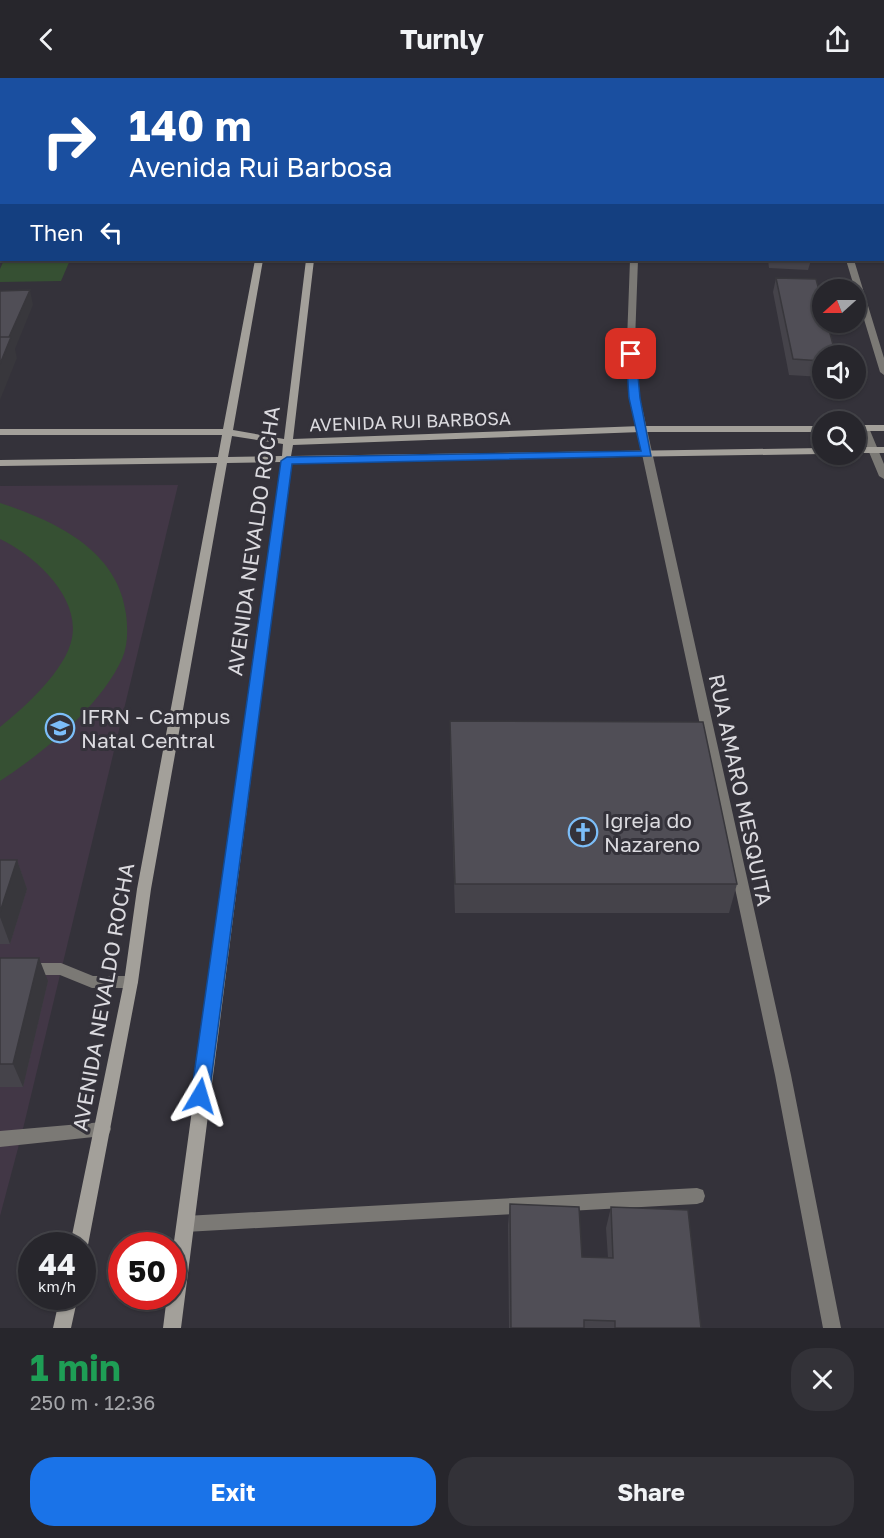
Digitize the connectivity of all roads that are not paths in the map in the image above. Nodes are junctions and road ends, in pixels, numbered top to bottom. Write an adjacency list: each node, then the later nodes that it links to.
1 (259, 261): 11 (main road, AVENIDA NEVALDO ROCHA)
2 (310, 261): 13 (main road, AVENIDA NEVALDO ROCHA)
3 (634, 261): 8 (street, RUA AMARO MESQUITA)
4 (850, 261): 5 (street)
5 (884, 372)
6 (866, 428): 7 (main road)
7 (884, 428)
8 (641, 429): 9 (main road, AVENIDA RUI BARBOSA); 13 (main road, AVENIDA RUI BARBOSA); 16 (street, RUA AMARO MESQUITA)
9 (812, 429)
10 (0, 432): 11 (main road, AVENIDA RUI BARBOSA)
11 (227, 432): 13 (main road, AVENIDA RUI BARBOSA); 18 (main road, AVENIDA NEVALDO ROCHA)
12 (866, 436): 14 (street)
13 (288, 442): 17 (main road, AVENIDA NEVALDO ROCHA)
14 (879, 450): 20 (street)
15 (812, 451): 16 (main road, AVENIDA RUI BARBOSA)
16 (647, 454): 17 (main road, AVENIDA RUI BARBOSA); 31 (street, RUA AMARO MESQUITA)
17 (287, 461): 18 (main road, AVENIDA RUI BARBOSA); 26 (main road, AVENIDA NEVALDO ROCHA)
18 (222, 462): 19 (main road, AVENIDA RUI BARBOSA); 22 (main road, AVENIDA NEVALDO ROCHA)
19 (0, 463)
20 (884, 476)
21 (0, 969): 22 (street)
22 (130, 982): 23 (main road, AVENIDA NEVALDO ROCHA)
23 (103, 1129): 24 (street); 27 (main road, AVENIDA NEVALDO ROCHA)
24 (0, 1139)
25 (697, 1196): 26 (street)
26 (184, 1224): 30 (main road, AVENIDA NEVALDO ROCHA)
27 (82, 1232)
28 (66, 1310): 29 (main road)
29 (62, 1328)
30 (172, 1328)
31 (832, 1328)

